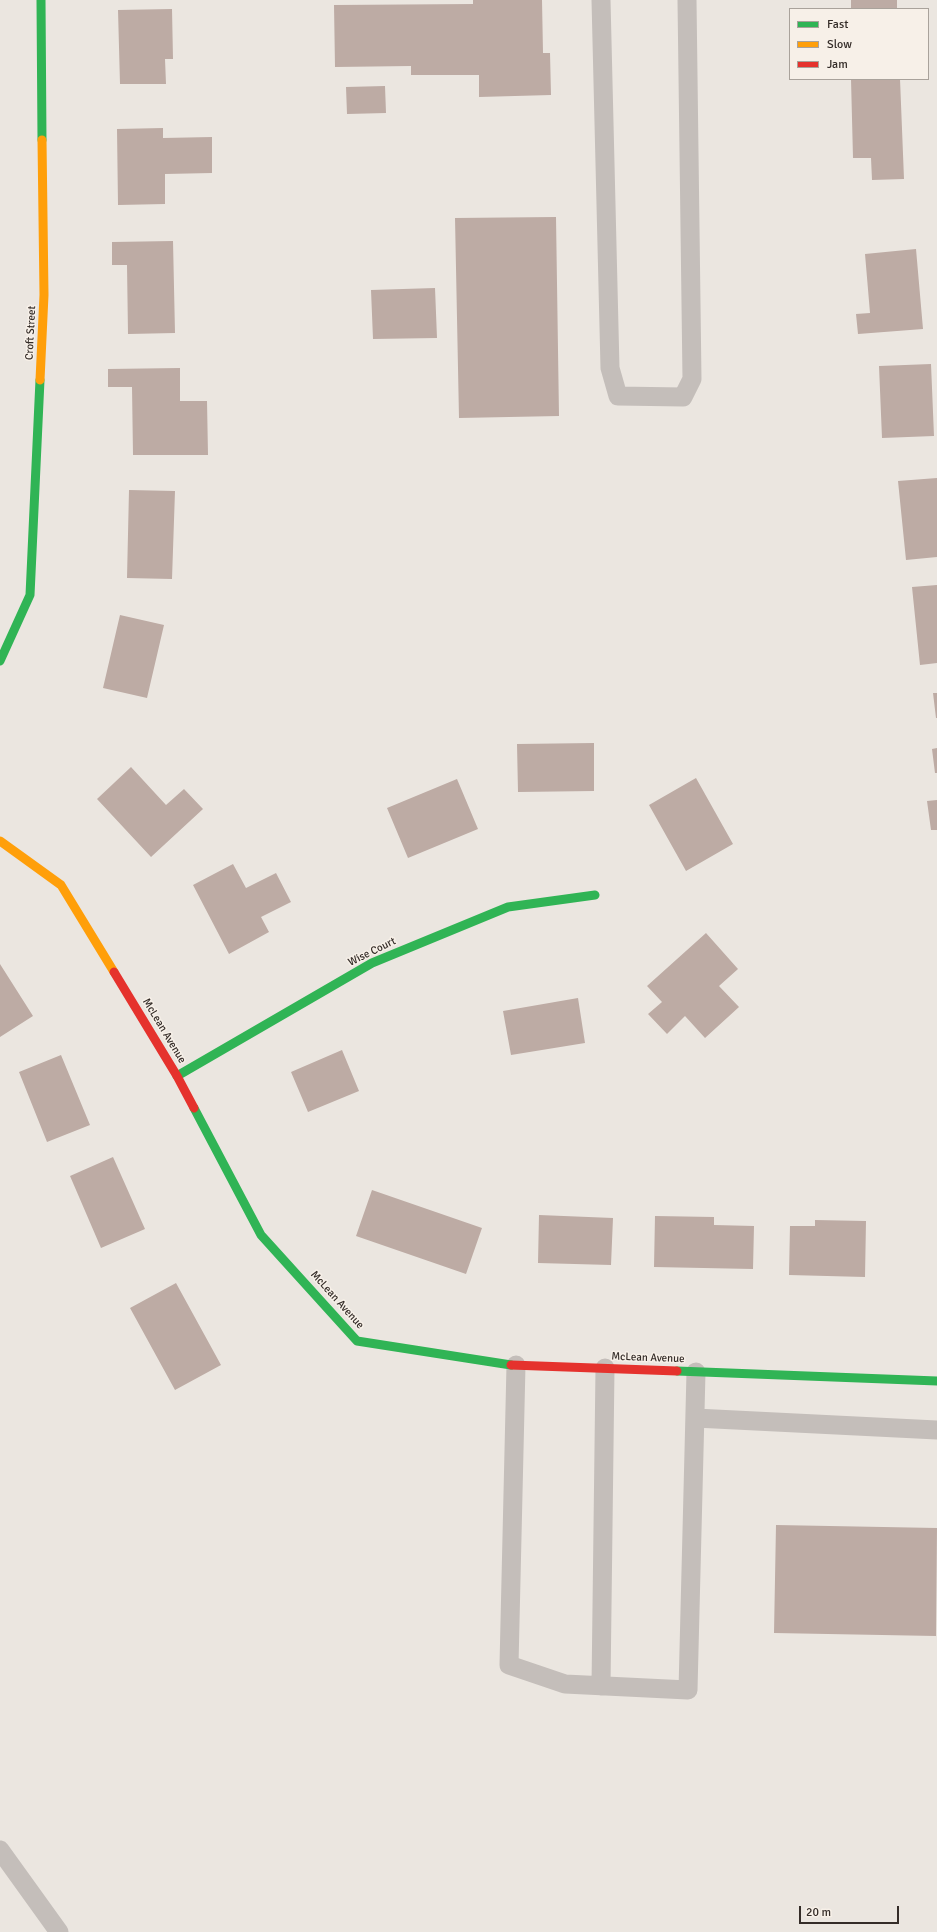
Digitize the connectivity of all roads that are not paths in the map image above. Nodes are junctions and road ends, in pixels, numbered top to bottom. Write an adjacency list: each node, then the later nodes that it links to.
1 (41, 0): 4 (street, Croft Street)
2 (601, 0): 3 (lane)
3 (687, 0)
4 (0, 661)
5 (0, 841): 7 (street, McLean Avenue)
6 (595, 894): 7 (street, Wise Court)
7 (177, 1076): 8 (street, McLean Avenue)
8 (516, 1365): 9 (street, McLean Avenue); 14 (lane)
9 (606, 1368): 10 (street, McLean Avenue); 14 (lane)
10 (696, 1372): 11 (street, McLean Avenue); 12 (lane)
11 (937, 1381)
12 (694, 1418): 13 (lane); 14 (lane)
13 (937, 1430)
14 (601, 1686)
15 (0, 1850): 16 (lane)
16 (59, 1932)

